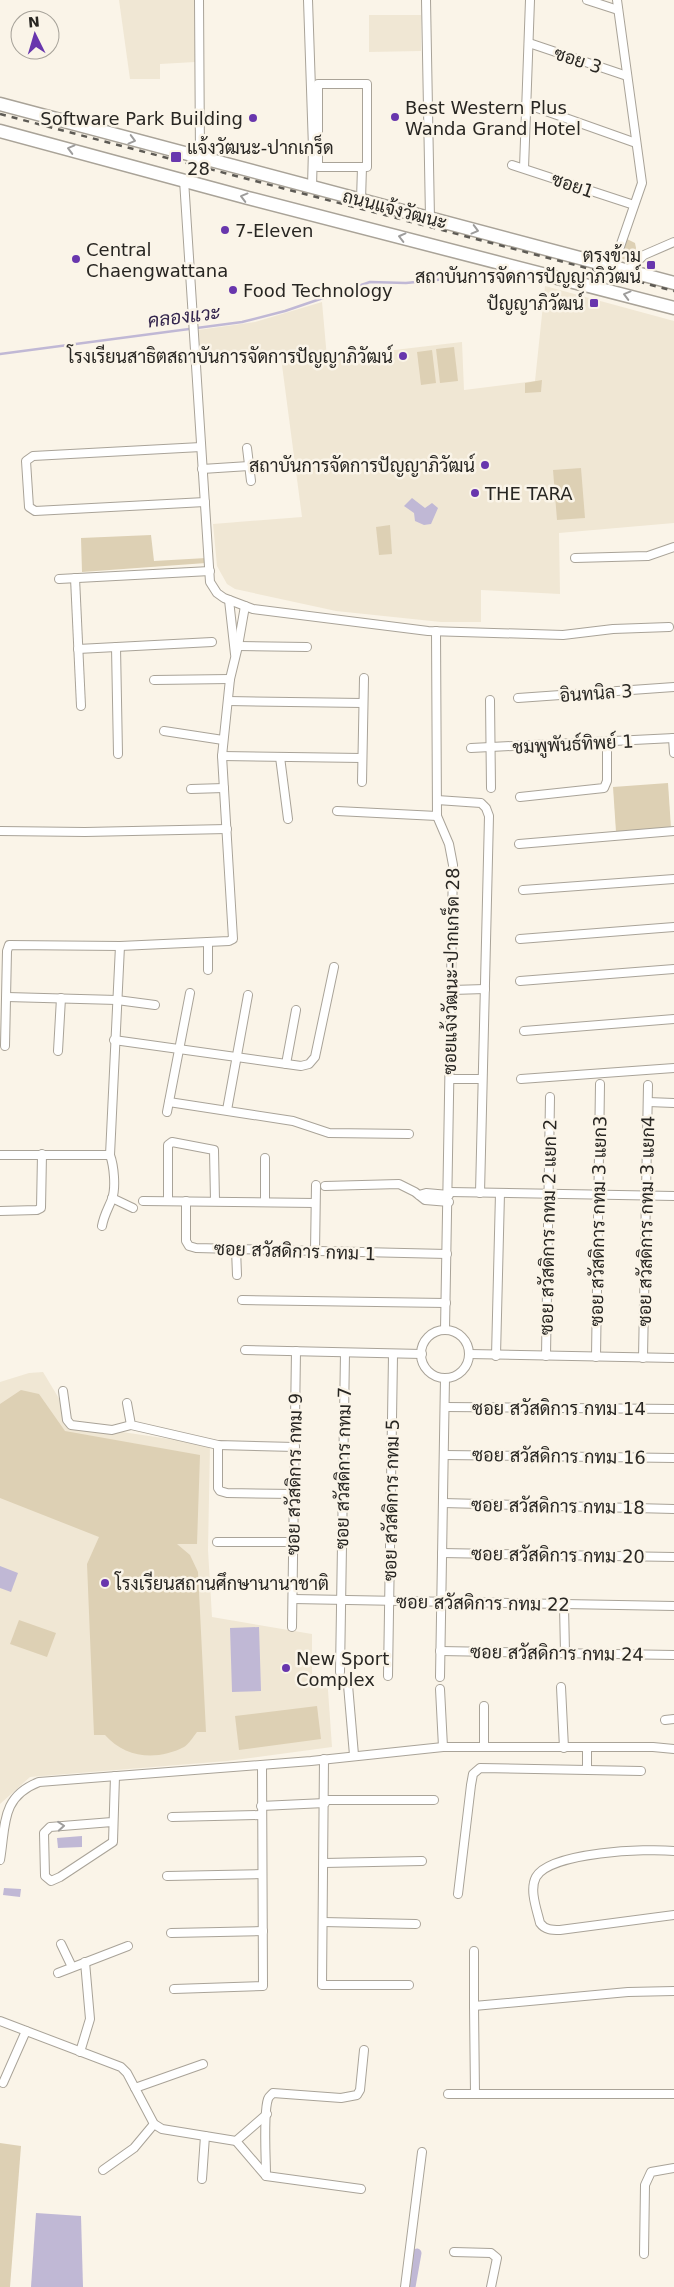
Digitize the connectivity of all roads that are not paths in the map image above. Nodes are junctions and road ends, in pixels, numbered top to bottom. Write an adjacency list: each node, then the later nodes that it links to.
1 (199, 0): 14 (street)
2 (308, 0): 19 (street)
3 (426, 0): 22 (street)
4 (530, 0): 8 (street)
5 (587, 0): 7 (street)
6 (617, 0): 7 (street)
7 (618, 10): 9 (street)
8 (529, 44): 9 (street, ซอย 3); 11 (street)
9 (627, 76): 13 (street)
10 (0, 104): 14 (main road, ถนนแจ้งวัฒนะ, one-way to 14)
11 (526, 104): 13 (street); 17 (street)
12 (0, 130): 18 (main road, ถนนแจ้งวัฒนะ, one-way to 12)
13 (636, 143): 21 (street)
14 (200, 158): 19 (main road, ถนนแจ้งวัฒนะ)
15 (512, 165): 17 (street, ซอย1)
16 (362, 167): 16 (street); 20 (street)
17 (524, 168): 21 (street, ซอย1)
18 (184, 180): 27 (main road, ถนนแจ้งวัฒนะ, one-way to 18); 28 (street)
19 (312, 187): 20 (main road, ถนนแจ้งวัฒนะ)
20 (361, 200): 22 (main road, ถนนแจ้งวัฒนะ)
21 (634, 206): 24 (street)
22 (430, 218): 24 (main road, ถนนแจ้งวัฒนะ, one-way to 24)
23 (674, 242): 25 (street)
24 (613, 267): 25 (main road, ถนนแจ้งวัฒนะ)
25 (627, 270): 26 (main road, ถนนแจ้งวัฒนะ)
26 (674, 283)
27 (674, 308)
28 (201, 447): 31 (street); 33 (street)
29 (247, 448): 30 (street)
30 (249, 466): 31 (street); 32 (street)
31 (202, 469): 33 (street)
32 (251, 481)
33 (205, 502): 36 (street)
34 (674, 547): 35 (street)
35 (575, 558)
36 (210, 571): 37 (street); 39 (street)
37 (75, 578): 38 (street); 47 (street)
38 (60, 579)
39 (229, 600): 40 (street); 48 (street)
40 (244, 606): 42 (street); 44 (street)
41 (669, 627): 42 (street)
42 (436, 631): 74 (street, ซอยแจ้งวัฒนะ-ปากเกร็ด 28)
43 (212, 642): 46 (street)
44 (238, 646): 45 (street); 48 (street)
45 (307, 647)
46 (116, 648): 47 (street); 65 (street)
47 (78, 649): 57 (street)
48 (235, 654): 50 (street)
49 (364, 678): 56 (street)
50 (230, 679): 51 (street); 55 (street)
51 (154, 680)
52 (674, 687): 53 (street, อินทนิล 3)
53 (518, 698)
54 (490, 700): 63 (street)
55 (228, 701): 56 (street); 60 (street)
56 (363, 704): 68 (street)
57 (81, 706)
58 (164, 732): 60 (street)
59 (674, 738): 61 (street, ชมพูพันธ์ทิพย์ 1); 64 (street)
60 (223, 740): 66 (street)
61 (606, 743): 63 (street, ชมพูพันธ์ทิพย์ 1); 73 (street)
62 (471, 748): 63 (street, ชมพูพันธ์ทิพย์ 1)
63 (491, 748): 71 (street)
64 (674, 753)
65 (118, 754)
66 (222, 756): 67 (street); 70 (street)
67 (280, 757): 68 (street); 77 (street)
68 (362, 758): 69 (street)
69 (362, 782)
70 (224, 788): 72 (street); 78 (street)
71 (491, 788)
72 (191, 789)
73 (520, 797)
74 (437, 800): 76 (street, ซอยแจ้งวัฒนะ-ปากเกร็ด 28); 92 (street)
75 (337, 812): 76 (street)
76 (437, 816): 93 (street, ซอยแจ้งวัฒนะ-ปากเกร็ด 28)
77 (288, 819)
78 (227, 829): 79 (street); 86 (street)
79 (0, 831)
80 (674, 831): 81 (street)
81 (519, 844)
82 (674, 879): 83 (street)
83 (523, 890)
84 (674, 927): 85 (street)
85 (520, 939)
86 (208, 942): 87 (street); 90 (street)
87 (120, 946): 96 (street); 98 (street)
88 (334, 967): 109 (street)
89 (674, 969): 91 (street)
90 (208, 970)
91 (520, 981)
92 (485, 989): 93 (street); 112 (street)
93 (452, 990): 111 (street, ซอยแจ้งวัฒนะ-ปากเกร็ด 28)
94 (190, 993): 106 (street)
95 (248, 995): 108 (street)
96 (7, 997): 97 (street); 101 (street)
97 (61, 998): 98 (street); 107 (street)
98 (117, 1000): 99 (street); 104 (street)
99 (156, 1005)
100 (296, 1010): 109 (street)
101 (3, 1011): 105 (street)
102 (674, 1019): 103 (street)
103 (524, 1032)
104 (114, 1040): 106 (street); 124 (street)
105 (5, 1046)
106 (181, 1049): 108 (street); 117 (street)
107 (58, 1050)
108 (237, 1057): 109 (street); 120 (street)
109 (286, 1064)
110 (674, 1068): 113 (street)
111 (450, 1079): 112 (street); 133 (street, ซอยแจ้งวัฒนะ-ปากเกร็ด 28)
112 (482, 1079): 129 (street)
113 (521, 1080)
114 (600, 1084): 132 (street, ซอย สวัสดิการ กทม 3 แยก3)
115 (648, 1085): 118 (street, ซอย สวัสดิการ กทม 3 แยก4)
116 (550, 1097): 131 (street, ซอย สวัสดิการ กทม 2 แยก 2)
117 (169, 1102): 120 (street); 121 (street)
118 (648, 1102): 119 (street); 134 (street, ซอย สวัสดิการ กทม 3 แยก4)
119 (674, 1103)
120 (227, 1110): 122 (street)
121 (167, 1112)
122 (409, 1134)
123 (42, 1154): 124 (street); 125 (street); 144 (street)
124 (110, 1154): 136 (street)
125 (0, 1155)
126 (265, 1158): 141 (street)
127 (316, 1185): 142 (street)
128 (325, 1186): 133 (street)
129 (480, 1193): 130 (street); 133 (street)
130 (500, 1193): 131 (street); 159 (street)
131 (549, 1194): 132 (street); 160 (street, ซอย สวัสดิการ กทม 2 แยก 2)
132 (598, 1195): 134 (street); 161 (street, ซอย สวัสดิการ กทม 3 แยก3)
133 (449, 1196): 148 (street, ซอยแจ้งวัฒนะ-ปากเกร็ด 28)
134 (648, 1196): 135 (street); 162 (street, ซอย สวัสดิการ กทม 3 แยก4)
135 (674, 1196)
136 (112, 1198): 143 (street); 145 (street)
137 (143, 1201): 138 (street)
138 (168, 1201): 139 (street); 140 (street)
139 (186, 1201): 140 (street); 146 (street, ซอย สวัสดิการ กทม 1)
140 (215, 1201): 141 (street)
141 (265, 1202): 142 (street)
142 (315, 1203): 147 (street)
143 (133, 1208)
144 (0, 1211)
145 (102, 1226)
146 (236, 1249): 147 (street, ซอย สวัสดิการ กทม 1); 149 (street)
147 (315, 1252): 148 (street, ซอย สวัสดิการ กทม 1)
148 (447, 1254): 151 (street, ซอยแจ้งวัฒนะ-ปากเกร็ด 28)
149 (237, 1275)
150 (242, 1300): 151 (street)
151 (446, 1303): 152 (street, ซอยแจ้งวัฒนะ-ปากเกร็ด 28)
152 (445, 1330): 156 (street); 157 (street)
153 (245, 1350): 154 (street)
154 (296, 1352): 155 (street); 171 (street, ซอย สวัสดิการ กทม 9)
155 (345, 1353): 158 (street); 182 (street, ซอย สวัสดิการ กทม 7)
156 (422, 1354): 158 (street); 164 (street)
157 (469, 1354): 159 (street); 164 (street)
158 (393, 1355): 183 (street, ซอย สวัสดิการ กทม 5)
159 (496, 1356): 160 (street)
160 (546, 1356): 161 (street)
161 (596, 1357): 162 (street)
162 (643, 1358): 163 (street)
163 (674, 1358)
164 (445, 1378): 167 (street)
165 (62, 1391): 169 (street)
166 (127, 1404): 169 (street)
167 (444, 1407): 168 (street, ซอย สวัสดิการ กทม 14); 172 (street)
168 (674, 1409)
169 (131, 1425): 170 (street)
170 (218, 1445): 171 (street); 174 (street)
171 (295, 1447): 174 (street, ซอย สวัสดิการ กทม 9)
172 (444, 1455): 173 (street, ซอย สวัสดิการ กทม 16); 175 (street)
173 (674, 1458)
174 (294, 1494): 178 (street, ซอย สวัสดิการ กทม 9)
175 (443, 1503): 176 (street, ซอย สวัสดิการ กทม 18); 179 (street)
176 (674, 1509)
177 (217, 1542): 178 (street)
178 (293, 1542): 181 (street, ซอย สวัสดิการ กทม 9)
179 (442, 1553): 180 (street, ซอย สวัสดิการ กทม 20); 184 (street)
180 (674, 1557)
181 (292, 1599): 182 (street, ซอย สวัสดิการ กทม 22); 187 (street, ซอย สวัสดิการ กทม 9)
182 (341, 1601): 183 (street, ซอย สวัสดิการ กทม 22); 191 (street, ซอย สวัสดิการ กทม 7)
183 (390, 1602): 184 (street, ซอย สวัสดิการ กทม 22); 192 (street, ซอย สวัสดิการ กทม 5)
184 (441, 1603): 185 (street, ซอย สวัสดิการ กทม 22); 188 (street)
185 (564, 1604): 186 (street, ซอย สวัสดิการ กทม 22); 189 (street)
186 (674, 1606)
187 (292, 1627)
188 (440, 1651): 189 (street, ซอย สวัสดิการ กทม 24); 193 (street)
189 (565, 1653): 190 (street, ซอย สวัสดิการ กทม 24)
190 (674, 1655)
191 (340, 1672)
192 (388, 1676)
193 (440, 1677)
194 (348, 1685): 205 (street)
195 (562, 1687): 203 (street)
196 (440, 1689): 200 (street)
197 (484, 1706): 201 (street)
198 (674, 1719): 199 (street)
199 (665, 1720)
200 (443, 1746): 201 (street); 205 (street)
201 (484, 1746): 203 (street)
202 (587, 1747): 203 (street); 204 (street); 208 (street)
203 (564, 1748)
204 (674, 1749)
205 (354, 1755): 206 (street)
206 (324, 1759): 207 (street); 212 (street)
207 (262, 1766): 210 (street); 213 (street)
208 (587, 1769): 209 (street); 223 (street)
209 (641, 1771)
210 (115, 1776): 216 (street); 218 (street)
211 (434, 1800): 212 (street)
212 (325, 1802): 213 (street); 220 (street)
213 (261, 1806): 214 (street)
214 (261, 1815): 215 (street); 221 (street)
215 (172, 1817)
216 (112, 1822): 216 (street, one-way to 216)
217 (674, 1851): 224 (street)
218 (0, 1860)
219 (422, 1861): 220 (street)
220 (324, 1863): 225 (street)
221 (262, 1874): 222 (street); 227 (street)
222 (167, 1876)
223 (458, 1894)
224 (674, 1915)
225 (323, 1922): 226 (street); 235 (street)
226 (416, 1924)
227 (263, 1931): 228 (street); 236 (street)
228 (171, 1933)
229 (61, 1944): 233 (street)
230 (128, 1946): 232 (street)
231 (474, 1951): 238 (street)
232 (85, 1962): 233 (street); 242 (street)
233 (72, 1967): 234 (street)
234 (58, 1973)
235 (409, 1985)
236 (174, 1989)
237 (674, 1991): 238 (street)
238 (474, 2006): 247 (street)
239 (0, 2021): 240 (street)
240 (26, 2031): 242 (street); 244 (street)
241 (364, 2050): 249 (street)
242 (80, 2052): 245 (street)
243 (202, 2064): 245 (street)
244 (3, 2083)
245 (135, 2088): 250 (street)
246 (448, 2094): 247 (street)
247 (475, 2094): 248 (street)
248 (674, 2094)
249 (267, 2114): 252 (street); 256 (street)
250 (154, 2124): 251 (street); 255 (street)
251 (205, 2136): 252 (street); 257 (street)
252 (236, 2141): 256 (street)
253 (422, 2152): 261 (street)
254 (674, 2168): 260 (street)
255 (103, 2170)
256 (266, 2176): 258 (street)
257 (202, 2179)
258 (361, 2189)
259 (454, 2252): 262 (street)
260 (644, 2254)
261 (405, 2287)
262 (491, 2287)

